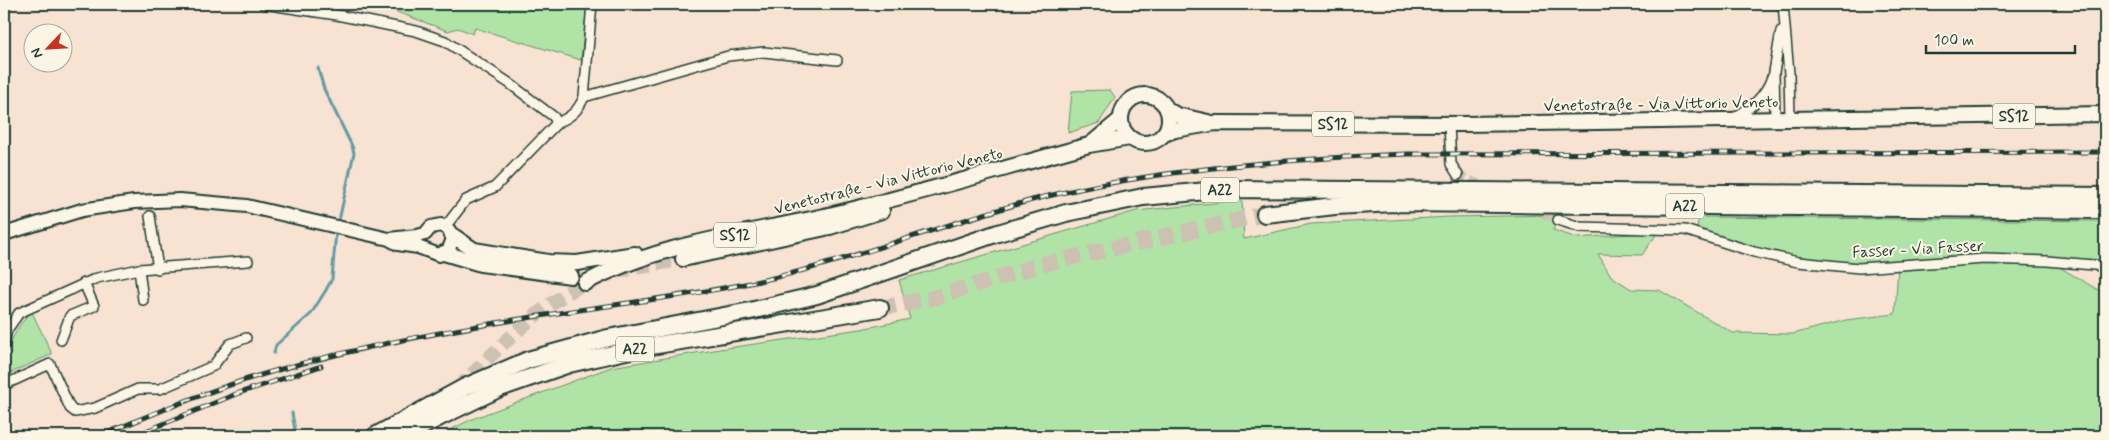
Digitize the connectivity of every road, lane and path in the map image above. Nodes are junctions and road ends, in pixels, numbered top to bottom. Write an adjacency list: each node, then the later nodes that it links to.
1 (263, 4): 14 (street)
2 (592, 4): 7 (street)
3 (1783, 4): 4 (street)
4 (1783, 18): 6 (street); 11 (street)
5 (837, 60): 7 (street)
6 (1774, 72): 10 (street); 13 (street)
7 (584, 97): 14 (street)
8 (1168, 110): 12 (main road, Venetostraße - Via Vittorio Veneto / SS12); 15 (main road, Venetostraße - Via Vittorio Veneto / SS12); 17 (main road)
9 (2105, 114): 11 (main road, Venetostraße - Via Vittorio Veneto / SS12)
10 (1775, 118): 11 (main road, Venetostraße - Via Vittorio Veneto / SS12); 13 (main road, Venetostraße - Via Vittorio Veneto / SS12)
11 (1790, 118)
12 (1121, 119): 18 (main road); 19 (main road, Venetostraße - Via Vittorio Veneto / SS12)
13 (1732, 119): 16 (main road, Venetostraße - Via Vittorio Veneto / SS12)
14 (557, 123): 27 (street)
15 (1216, 123): 16 (main road, Venetostraße - Via Vittorio Veneto / SS12); 17 (main road, Venetostraße - Via Vittorio Veneto / SS12)
16 (1449, 124): 20 (street)
17 (1164, 134): 18 (main road, Venetostraße - Via Vittorio Veneto / SS12)
18 (1130, 138): 19 (main road, Venetostraße - Via Vittorio Veneto / SS12)
19 (1089, 145): 21 (main road, Venetostraße - Via Vittorio Veneto / SS12)
20 (1458, 175)
21 (961, 180): 32 (main road, Venetostraße - Via Vittorio Veneto / SS12); 34 (main road)
22 (2105, 196): 48 (highway, A22)
23 (2105, 210): 24 (highway, A22)
24 (1265, 214)
25 (150, 216): 38 (street)
26 (1558, 220): 36 (street, Fasser - Via Fasser)
27 (448, 231): 29 (main road); 32 (main road); 33 (main road)
28 (4, 234): 30 (main road)
29 (425, 234): 30 (main road); 31 (main road)
30 (389, 239): 31 (main road)
31 (426, 249): 33 (main road)
32 (666, 250): 41 (main road, SS12)
33 (444, 253): 39 (main road)
34 (684, 259)
35 (248, 261): 38 (street)
36 (2105, 266)
37 (139, 269): 38 (street); 40 (street); 42 (street)
38 (158, 269)
39 (571, 276)
40 (84, 283): 45 (street); 46 (street)
41 (585, 283)
42 (143, 300)
43 (880, 308): 49 (highway, A22)
44 (246, 338): 47 (street)
45 (60, 340)
46 (4, 344)
47 (4, 385)
48 (375, 436)
49 (404, 436)

